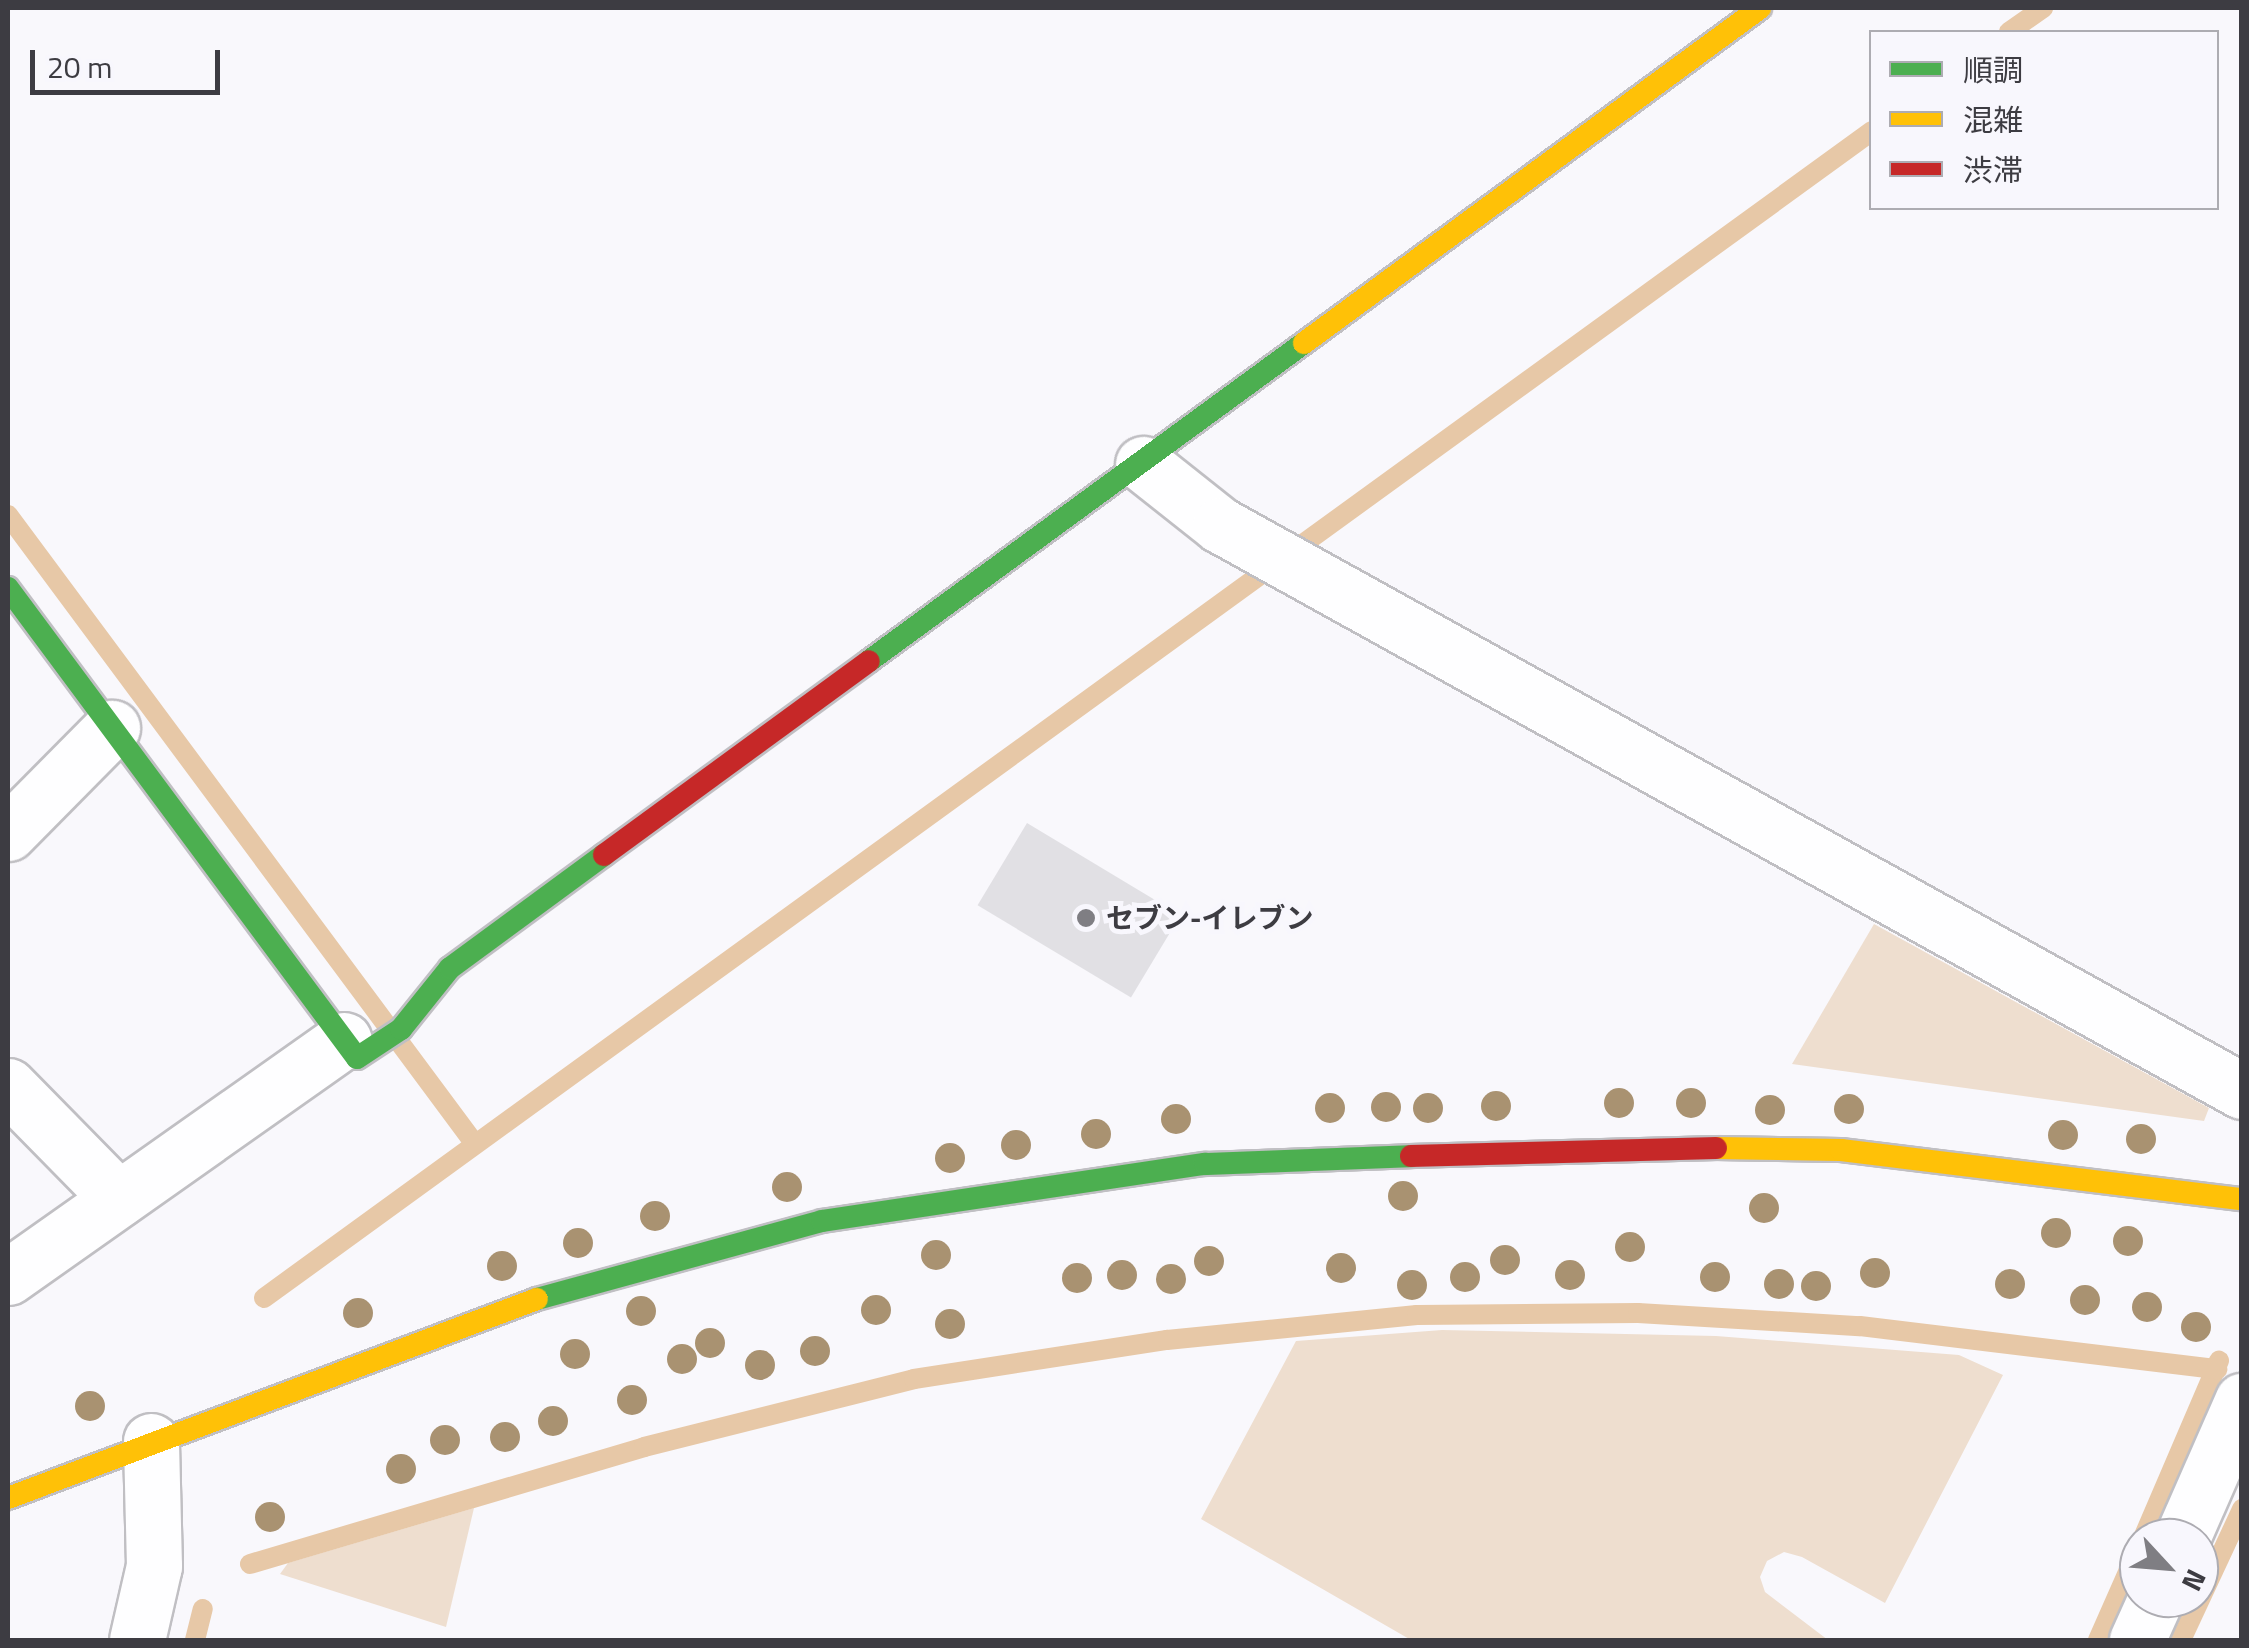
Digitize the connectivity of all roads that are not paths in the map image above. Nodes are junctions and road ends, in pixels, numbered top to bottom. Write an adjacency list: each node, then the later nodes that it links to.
1 (1760, 8): 2 (street)
2 (1144, 464): 6 (street); 8 (street)
3 (8, 588): 4 (street)
4 (112, 728): 5 (street); 6 (street)
5 (8, 833)
6 (362, 1042): 9 (street)
7 (8, 1086): 9 (street)
8 (2242, 1091)
9 (119, 1199): 11 (street)
10 (2242, 1199): 13 (street)
11 (8, 1277)
12 (2242, 1401): 15 (street)
13 (151, 1441): 14 (street); 16 (street)
14 (8, 1498)
15 (2191, 1518)
16 (137, 1640)

